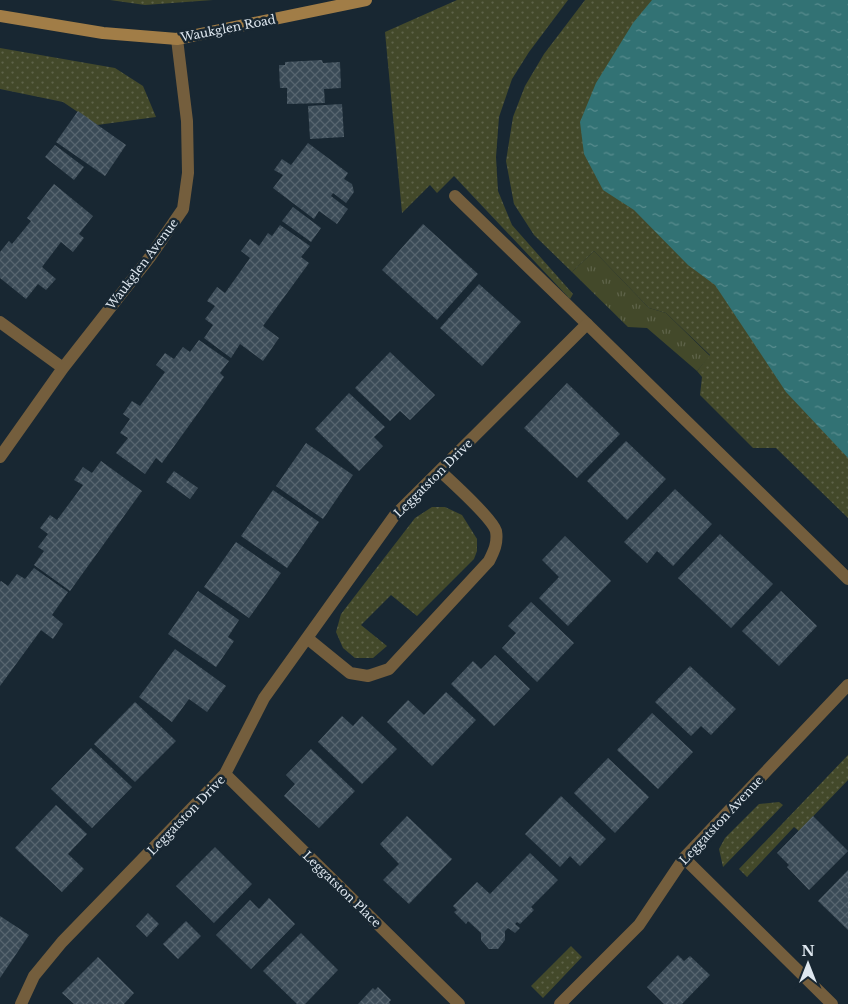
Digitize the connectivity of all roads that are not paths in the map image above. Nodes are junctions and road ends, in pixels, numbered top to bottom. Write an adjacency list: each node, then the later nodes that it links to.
1 (366, 0): 3 (street, Waukglen Road)
2 (0, 16): 3 (street, Waukglen Road)
3 (177, 39): 7 (street, Waukglen Avenue)
4 (456, 196): 6 (street)
5 (0, 322): 7 (street)
6 (587, 324): 9 (street, Leggatston Drive); 10 (street)
7 (63, 368): 8 (street, Waukglen Avenue)
8 (0, 457)
9 (440, 471): 11 (street, Leggatston Drive); 11 (street)
10 (848, 579)
11 (307, 638): 13 (street, Leggatston Drive)
12 (848, 685): 14 (street, Leggatston Avenue)
13 (226, 774): 15 (street, Leggatston Drive); 16 (street, Leggatston Place)
14 (684, 858): 17 (street, Leggatston Avenue); 18 (street)
15 (21, 1004)
16 (459, 1004)
17 (560, 1004)
18 (832, 1004)

